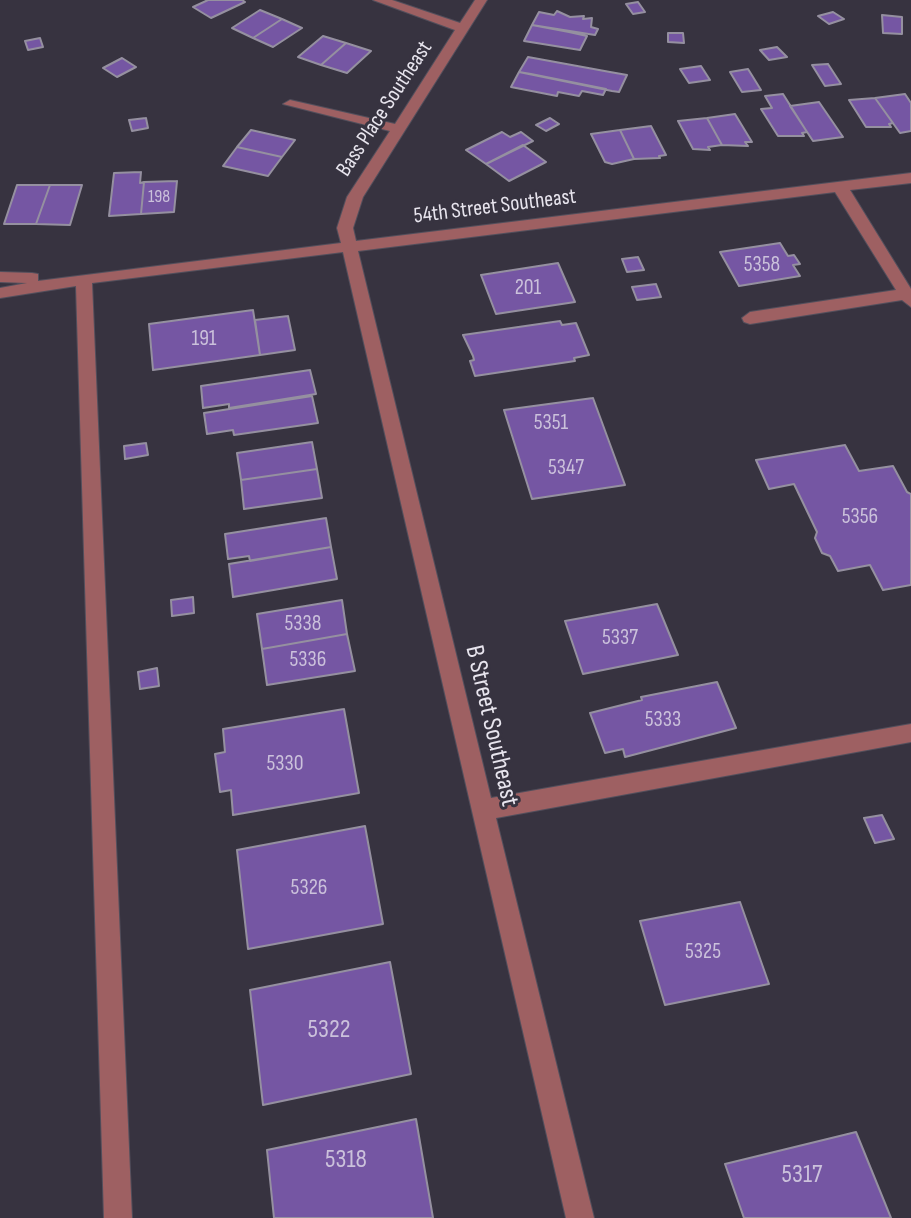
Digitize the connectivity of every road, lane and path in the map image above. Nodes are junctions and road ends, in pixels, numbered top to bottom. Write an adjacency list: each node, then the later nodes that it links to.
1 (379, 0): 3 (street)
2 (481, 0): 3 (street, Bass Place Southeast)
3 (463, 28): 5 (street, Bass Place Southeast)
4 (290, 104): 5 (street)
5 (398, 129): 8 (street, Bass Place Southeast)
6 (911, 178): 7 (street, 54th Street Southeast)
7 (840, 187): 8 (street, 54th Street Southeast); 12 (street)
8 (349, 248): 10 (street, 54th Street Southeast); 15 (street, B Street Southeast)
9 (0, 277): 10 (street, 54th Street Southeast)
10 (84, 279): 11 (street, 54th Street Southeast); 16 (street)
11 (0, 293)
12 (909, 298): 13 (street)
13 (750, 318)
14 (911, 733): 15 (street)
15 (482, 810): 17 (street, B Street Southeast)
16 (118, 1218)
17 (580, 1218)

